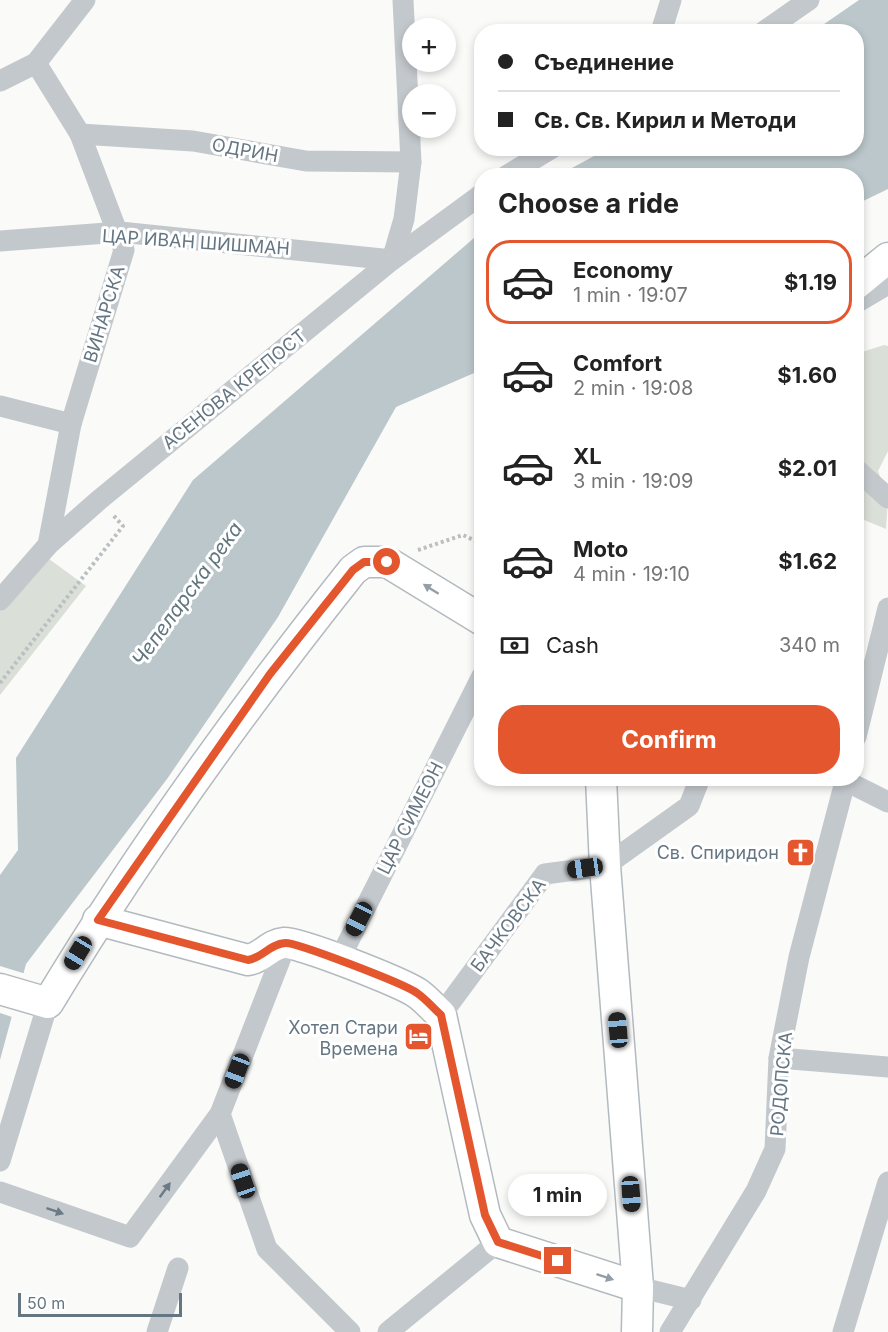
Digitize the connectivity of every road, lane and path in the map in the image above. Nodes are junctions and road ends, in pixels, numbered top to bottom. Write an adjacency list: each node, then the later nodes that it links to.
1 (85, 0): 7 (street)
2 (403, 0): 11 (street)
3 (671, 0): 5 (street)
4 (809, 0): 6 (street)
5 (664, 24)
6 (774, 24)
7 (36, 63): 8 (street); 9 (street, ВИНАРСКА)
8 (0, 81)
9 (80, 134): 11 (street, ОДРИН); 14 (street, ВИНАРСКА)
10 (539, 156): 12 (street)
11 (411, 162): 17 (street)
12 (519, 168)
13 (474, 200): 17 (street, АСЕНОВА КРЕПОСТ)
14 (120, 232): 15 (street, ЦАР ИВАН ШИШМАН); 17 (street, ЦАР ИВАН ШИШМАН); 22 (street, ВИНАРСКА)
15 (0, 241)
16 (888, 258): 18 (street)
17 (392, 260): 25 (street, АСЕНОВА КРЕПОСТ)
18 (864, 278)
19 (888, 284): 20 (street)
20 (864, 298)
21 (0, 406): 22 (street)
22 (71, 424): 27 (street, ВИНАРСКА)
23 (864, 476): 24 (street)
24 (888, 498)
25 (99, 500): 27 (street, АСЕНОВА КРЕПОСТ); 33 (path)
26 (474, 540): 28 (path)
27 (48, 545): 29 (street, АСЕНОВА КРЕПОСТ)
28 (387, 562): 31 (street, one-way to 28); 42 (street)
29 (0, 600)
30 (888, 608): 32 (street)
31 (474, 615)
32 (884, 650): 35 (street)
33 (0, 683)
34 (474, 692): 44 (street, ЦАР СИМЕОН)
35 (864, 712)
36 (602, 786): 41 (street)
37 (696, 786): 41 (street, БАЧКОВСКА)
38 (842, 786): 47 (street, РОДОПСКА)
39 (856, 786): 40 (street)
40 (888, 802)
41 (605, 866): 46 (street, БАЧКОВСКА); 55 (street)
42 (98, 920): 43 (street); 45 (street)
43 (287, 942): 44 (street); 49 (street)
44 (339, 960): 46 (street)
45 (24, 996): 50 (street)
46 (441, 1015): 53 (street)
47 (779, 1058): 48 (street); 56 (street, РОДОПСКА)
48 (888, 1067)
49 (220, 1114): 52 (street, one-way to 49); 57 (street)
50 (0, 1161)
51 (888, 1182): 62 (street)
52 (0, 1192)
53 (498, 1242): 55 (street, one-way to 55); 59 (street)
54 (178, 1268): 58 (street)
55 (638, 1287): 56 (street); 60 (street)
56 (691, 1300): 61 (street, РОДОПСКА)
57 (346, 1330)
58 (157, 1332)
59 (388, 1332)
60 (637, 1332)
61 (670, 1332)
62 (843, 1332)

